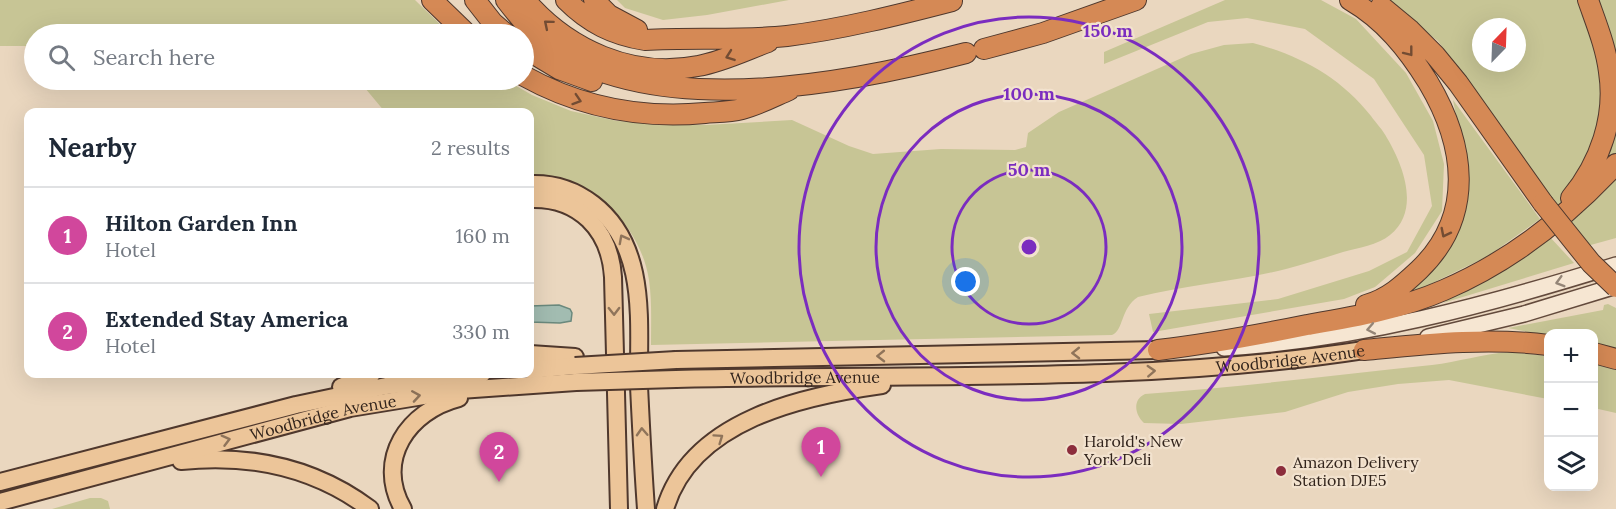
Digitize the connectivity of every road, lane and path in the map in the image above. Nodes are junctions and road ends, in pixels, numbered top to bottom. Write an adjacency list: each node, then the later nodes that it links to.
1 (432, 0): 12 (highway)
2 (475, 0): 13 (highway)
3 (506, 0): 14 (highway)
4 (525, 0): 16 (highway, one-way to 4)
5 (566, 0): 17 (highway)
6 (594, 0): 17 (highway)
7 (1136, 0): 20 (highway)
8 (1350, 0): 28 (highway, one-way to 28)
9 (1371, 0): 27 (highway, bridge)
10 (1588, 0): 25 (highway)
11 (952, 1): 16 (highway)
12 (457, 24)
13 (495, 24)
14 (526, 24)
15 (534, 32): 21 (highway)
16 (785, 36): 17 (highway)
17 (662, 39)
18 (534, 54): 21 (highway)
19 (534, 81): 20 (highway, one-way to 20)
20 (799, 86): 21 (highway)
21 (726, 88)
22 (1616, 164): 25 (highway)
23 (534, 184): 49 (main road, one-way to 23)
24 (534, 199): 48 (main road, one-way to 48)
25 (1536, 234): 28 (highway)
26 (1616, 265): 30 (main road, Woodbridge Avenue, one-way to 30)
27 (1616, 287): 31 (main road, Woodbridge Avenue)
28 (1294, 328): 30 (highway)
29 (1544, 345): 31 (highway)
30 (1158, 350): 35 (main road, Woodbridge Avenue, one-way to 35, bridge)
31 (1364, 350): 37 (main road, Woodbridge Avenue, one-way to 31)
32 (1598, 354): 34 (highway)
33 (534, 355): 35 (main road)
34 (1616, 359)
35 (575, 368): 36 (main road, Woodbridge Avenue); 37 (main road, Woodbridge Avenue, bridge); 38 (main road, Woodbridge Avenue, one-way to 35); 47 (main road)
36 (534, 370)
37 (987, 375): 50 (main road, one-way to 37)
38 (534, 376)
39 (362, 378): 42 (main road)
40 (450, 378): 42 (main road, Woodbridge Avenue)
41 (523, 378): 43 (main road, Woodbridge Avenue, one-way to 41)
42 (242, 418): 44 (main road, Woodbridge Avenue)
43 (109, 472): 45 (main road, Woodbridge Avenue); 46 (main road)
44 (0, 482)
45 (0, 502)
46 (370, 509)
47 (403, 509)
48 (619, 509)
49 (646, 509)
50 (665, 509)

